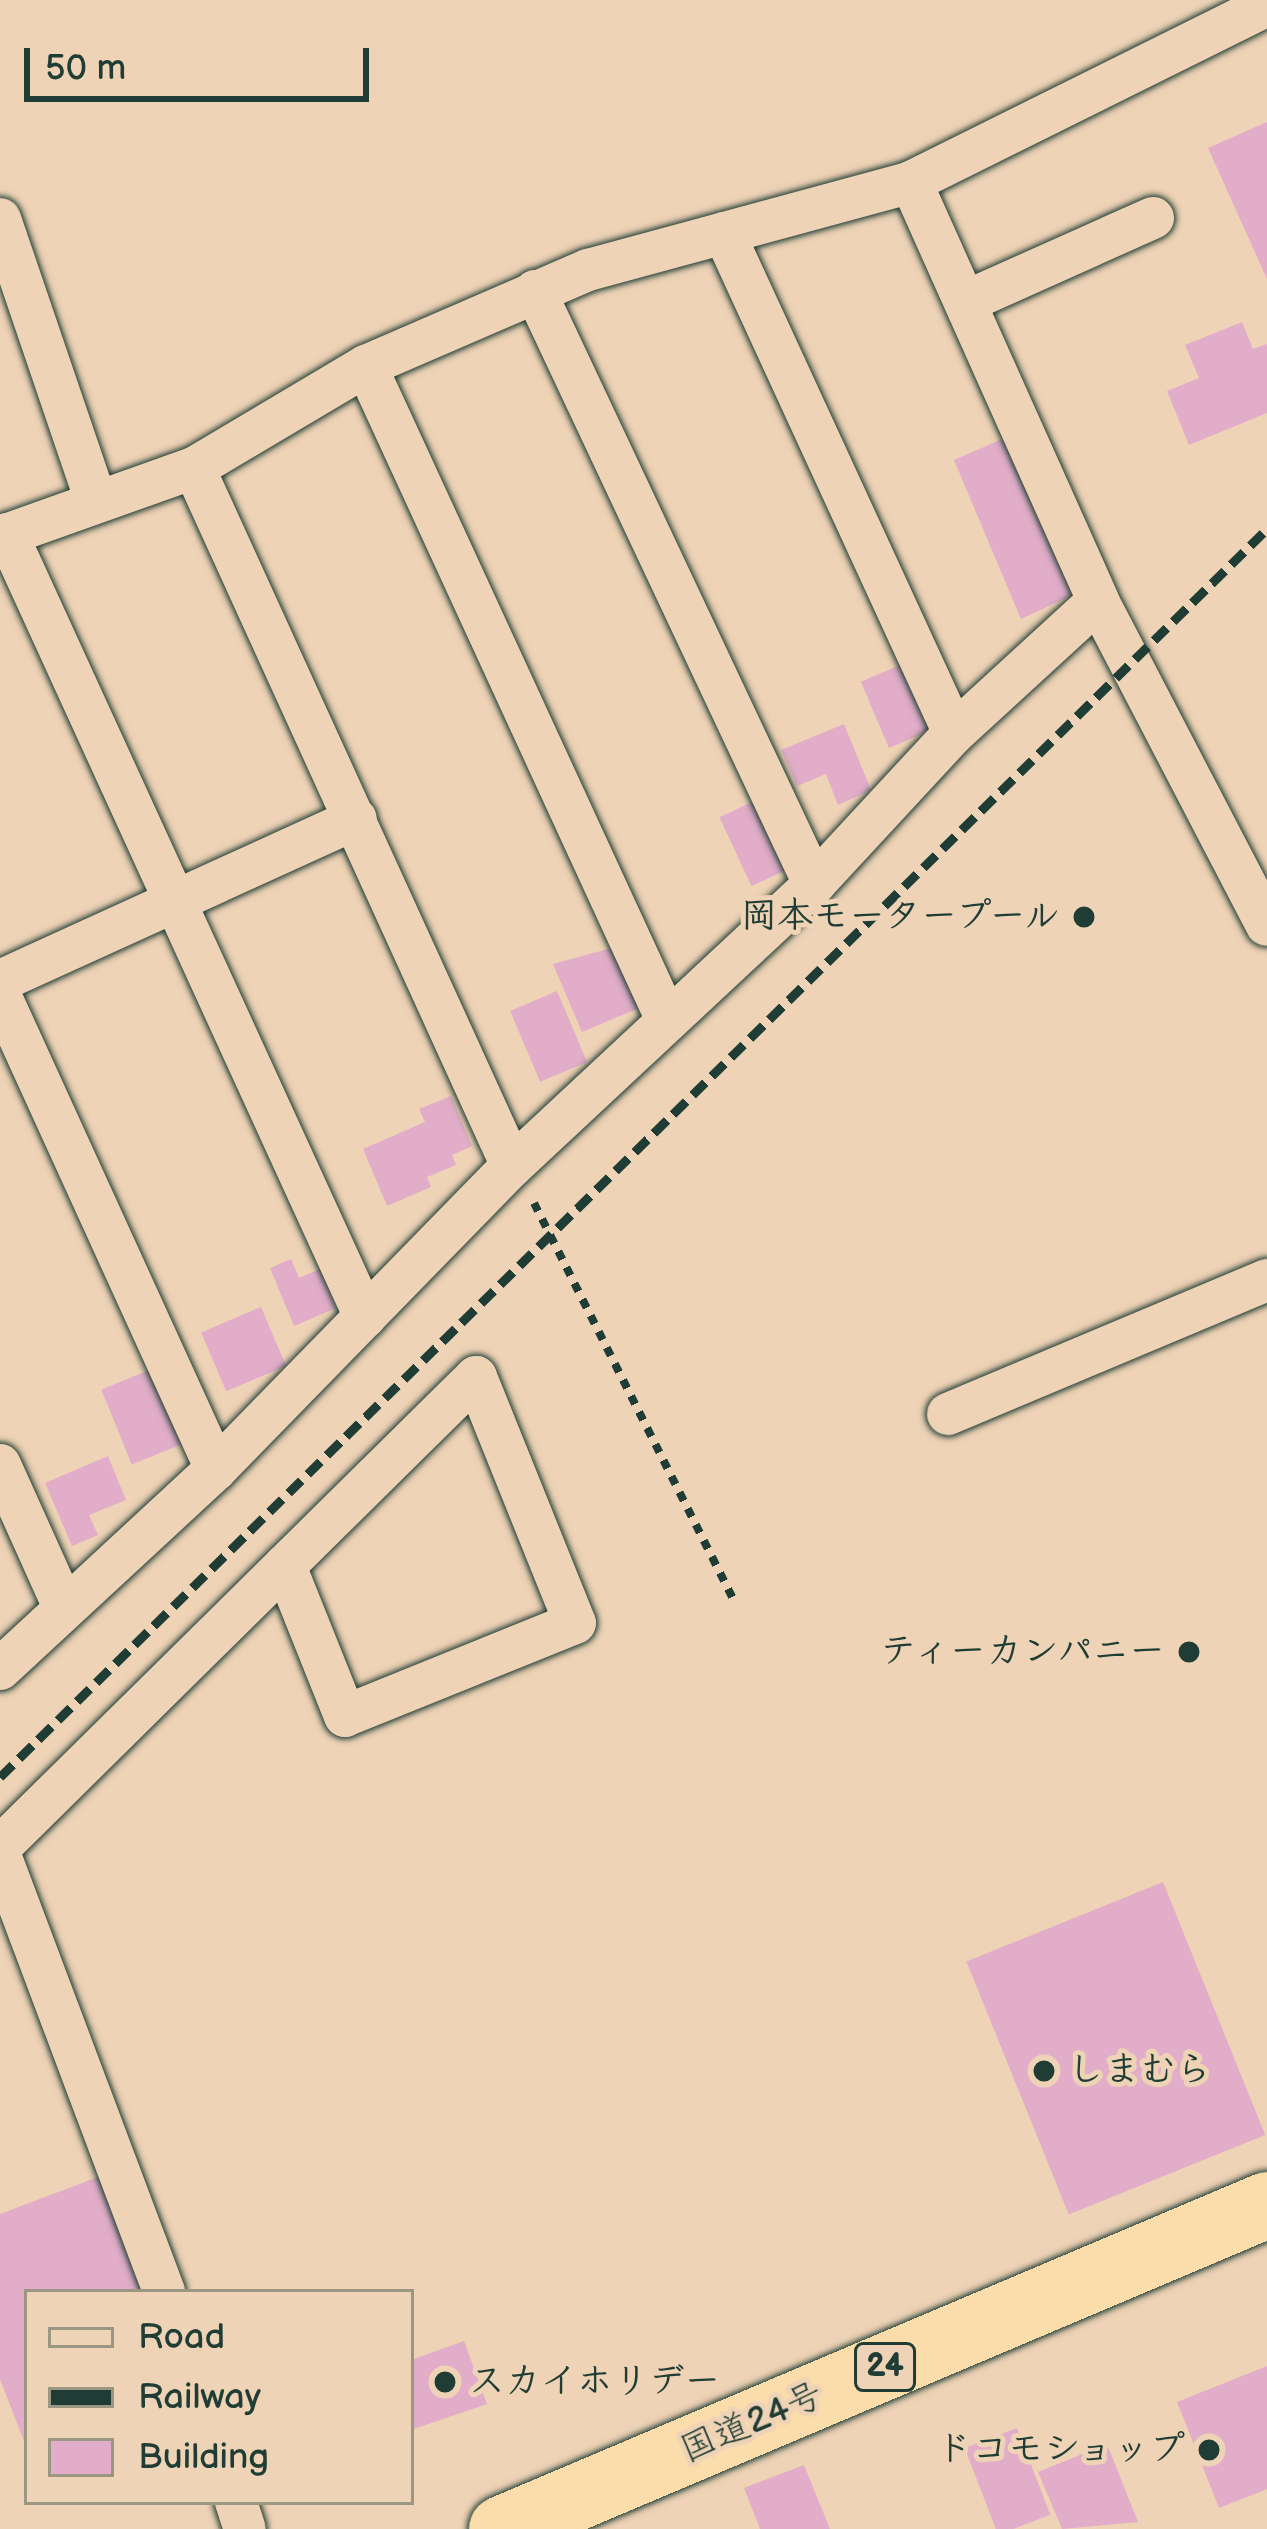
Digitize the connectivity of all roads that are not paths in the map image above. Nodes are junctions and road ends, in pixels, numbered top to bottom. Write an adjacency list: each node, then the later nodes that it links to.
1 (1267, 5): 2 (street)
2 (911, 182): 5 (street); 7 (street)
3 (1153, 218): 7 (street)
4 (1, 226): 10 (street)
5 (724, 233): 6 (street); 13 (street)
6 (535, 291): 8 (street); 15 (street)
7 (965, 302): 12 (street)
8 (366, 366): 9 (street); 20 (street)
9 (194, 468): 10 (street); 14 (street)
10 (96, 501): 11 (street)
11 (3, 536): 16 (street)
12 (1098, 602): 13 (street); 17 (street)
13 (954, 733): 15 (street)
14 (356, 819): 16 (street); 21 (street)
15 (814, 884): 20 (street)
16 (173, 902): 18 (street); 23 (street)
17 (1267, 925)
18 (0, 981)
19 (0, 995): 26 (street)
20 (667, 1020): 21 (street)
21 (512, 1166): 23 (street)
22 (1267, 1280): 24 (street)
23 (365, 1318): 26 (street)
24 (948, 1414)
25 (0, 1466): 28 (street)
26 (216, 1469): 28 (street)
27 (285, 1566): 27 (street); 30 (street)
28 (63, 1605): 29 (street)
29 (0, 1669)
30 (0, 1851): 32 (street)
31 (1267, 2205): 33 (highway, 国道24号 / 24)
32 (163, 2289)
33 (502, 2529)

